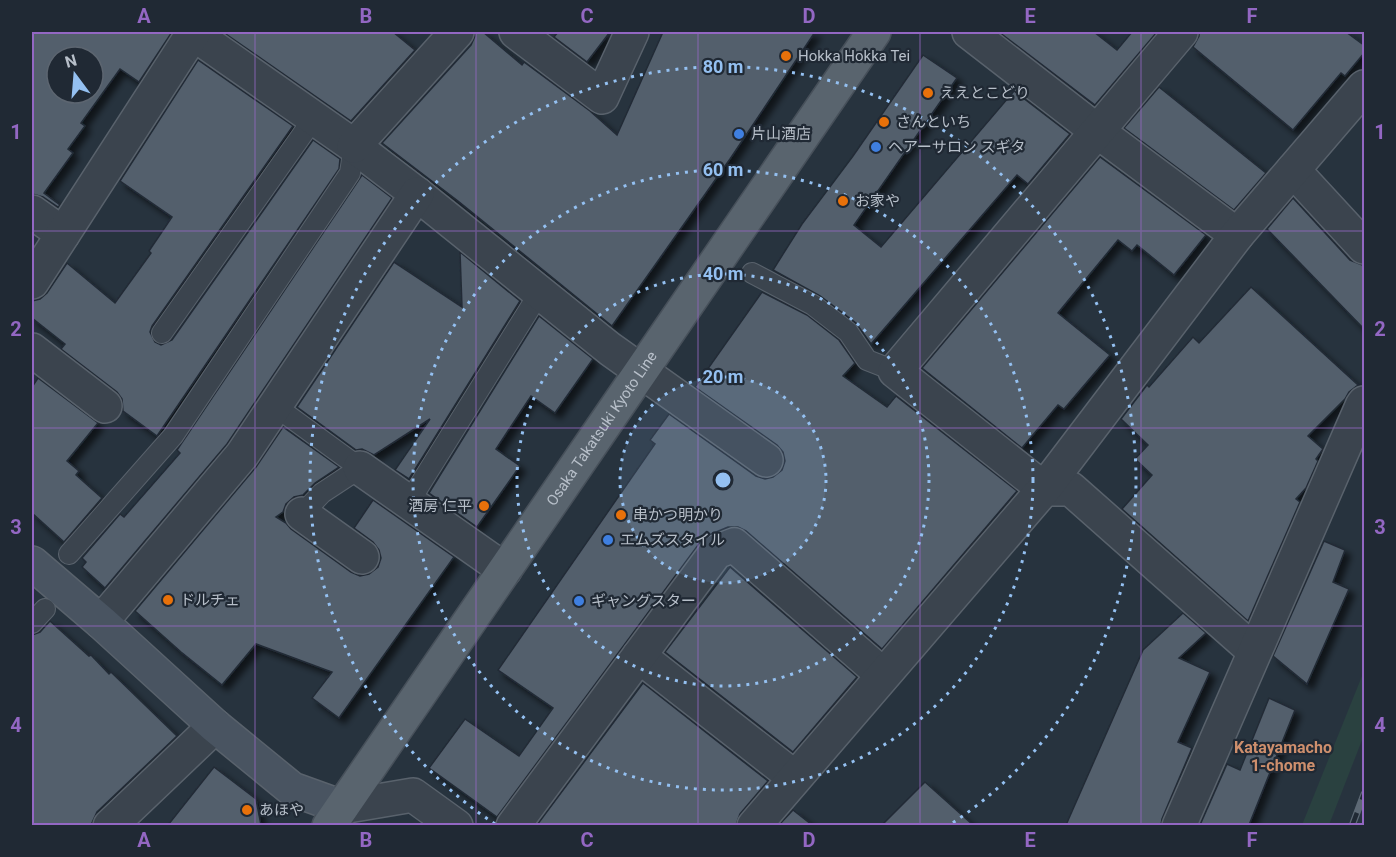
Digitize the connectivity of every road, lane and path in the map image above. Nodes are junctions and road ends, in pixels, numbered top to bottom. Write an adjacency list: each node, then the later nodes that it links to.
1 (193, 32): 9 (street); 15 (street)
2 (457, 32): 11 (street)
3 (516, 32): 4 (street)
4 (632, 32)
5 (874, 32): 23 (main road, Osaka Takatsuki Kyoto Line)
6 (969, 32): 10 (street)
7 (1181, 32): 10 (street)
8 (1365, 87): 12 (street)
9 (314, 118): 11 (street); 21 (lane)
10 (1097, 132): 16 (street); 24 (street)
11 (354, 146): 13 (street); 33 (lane)
12 (1293, 170): 16 (street); 17 (street)
13 (417, 194): 20 (street); 27 (street)
14 (32, 212): 15 (street)
15 (63, 234): 19 (street)
16 (1237, 236): 30 (street)
17 (1365, 247)
18 (752, 273): 24 (lane)
19 (32, 282)
20 (540, 292): 23 (street); 31 (lane)
21 (162, 333)
22 (32, 350): 26 (street)
23 (639, 371): 28 (street); 36 (main road, Osaka Takatsuki Kyoto Line)
24 (895, 371): 30 (street)
25 (1365, 404): 40 (street)
26 (105, 406)
27 (275, 406): 29 (lane); 38 (street)
28 (766, 460)
29 (360, 468): 31 (street); 32 (lane)
30 (1044, 489): 40 (street); 42 (street)
31 (409, 502): 36 (street)
32 (302, 514): 34 (street)
33 (69, 554)
34 (362, 557)
35 (32, 563): 38 (street)
36 (505, 570): 45 (main road, Osaka Takatsuki Kyoto Line)
37 (45, 609): 39 (lane)
38 (101, 622): 43 (street)
39 (32, 623)
40 (1254, 651): 50 (street)
41 (639, 656): 42 (street); 44 (street); 48 (street)
42 (883, 675): 44 (street)
43 (215, 726): 45 (street); 46 (street)
44 (794, 777): 49 (street)
45 (335, 816): 47 (street)
46 (110, 825)
47 (456, 825)
48 (513, 825)
49 (754, 825)
50 (1179, 825)

